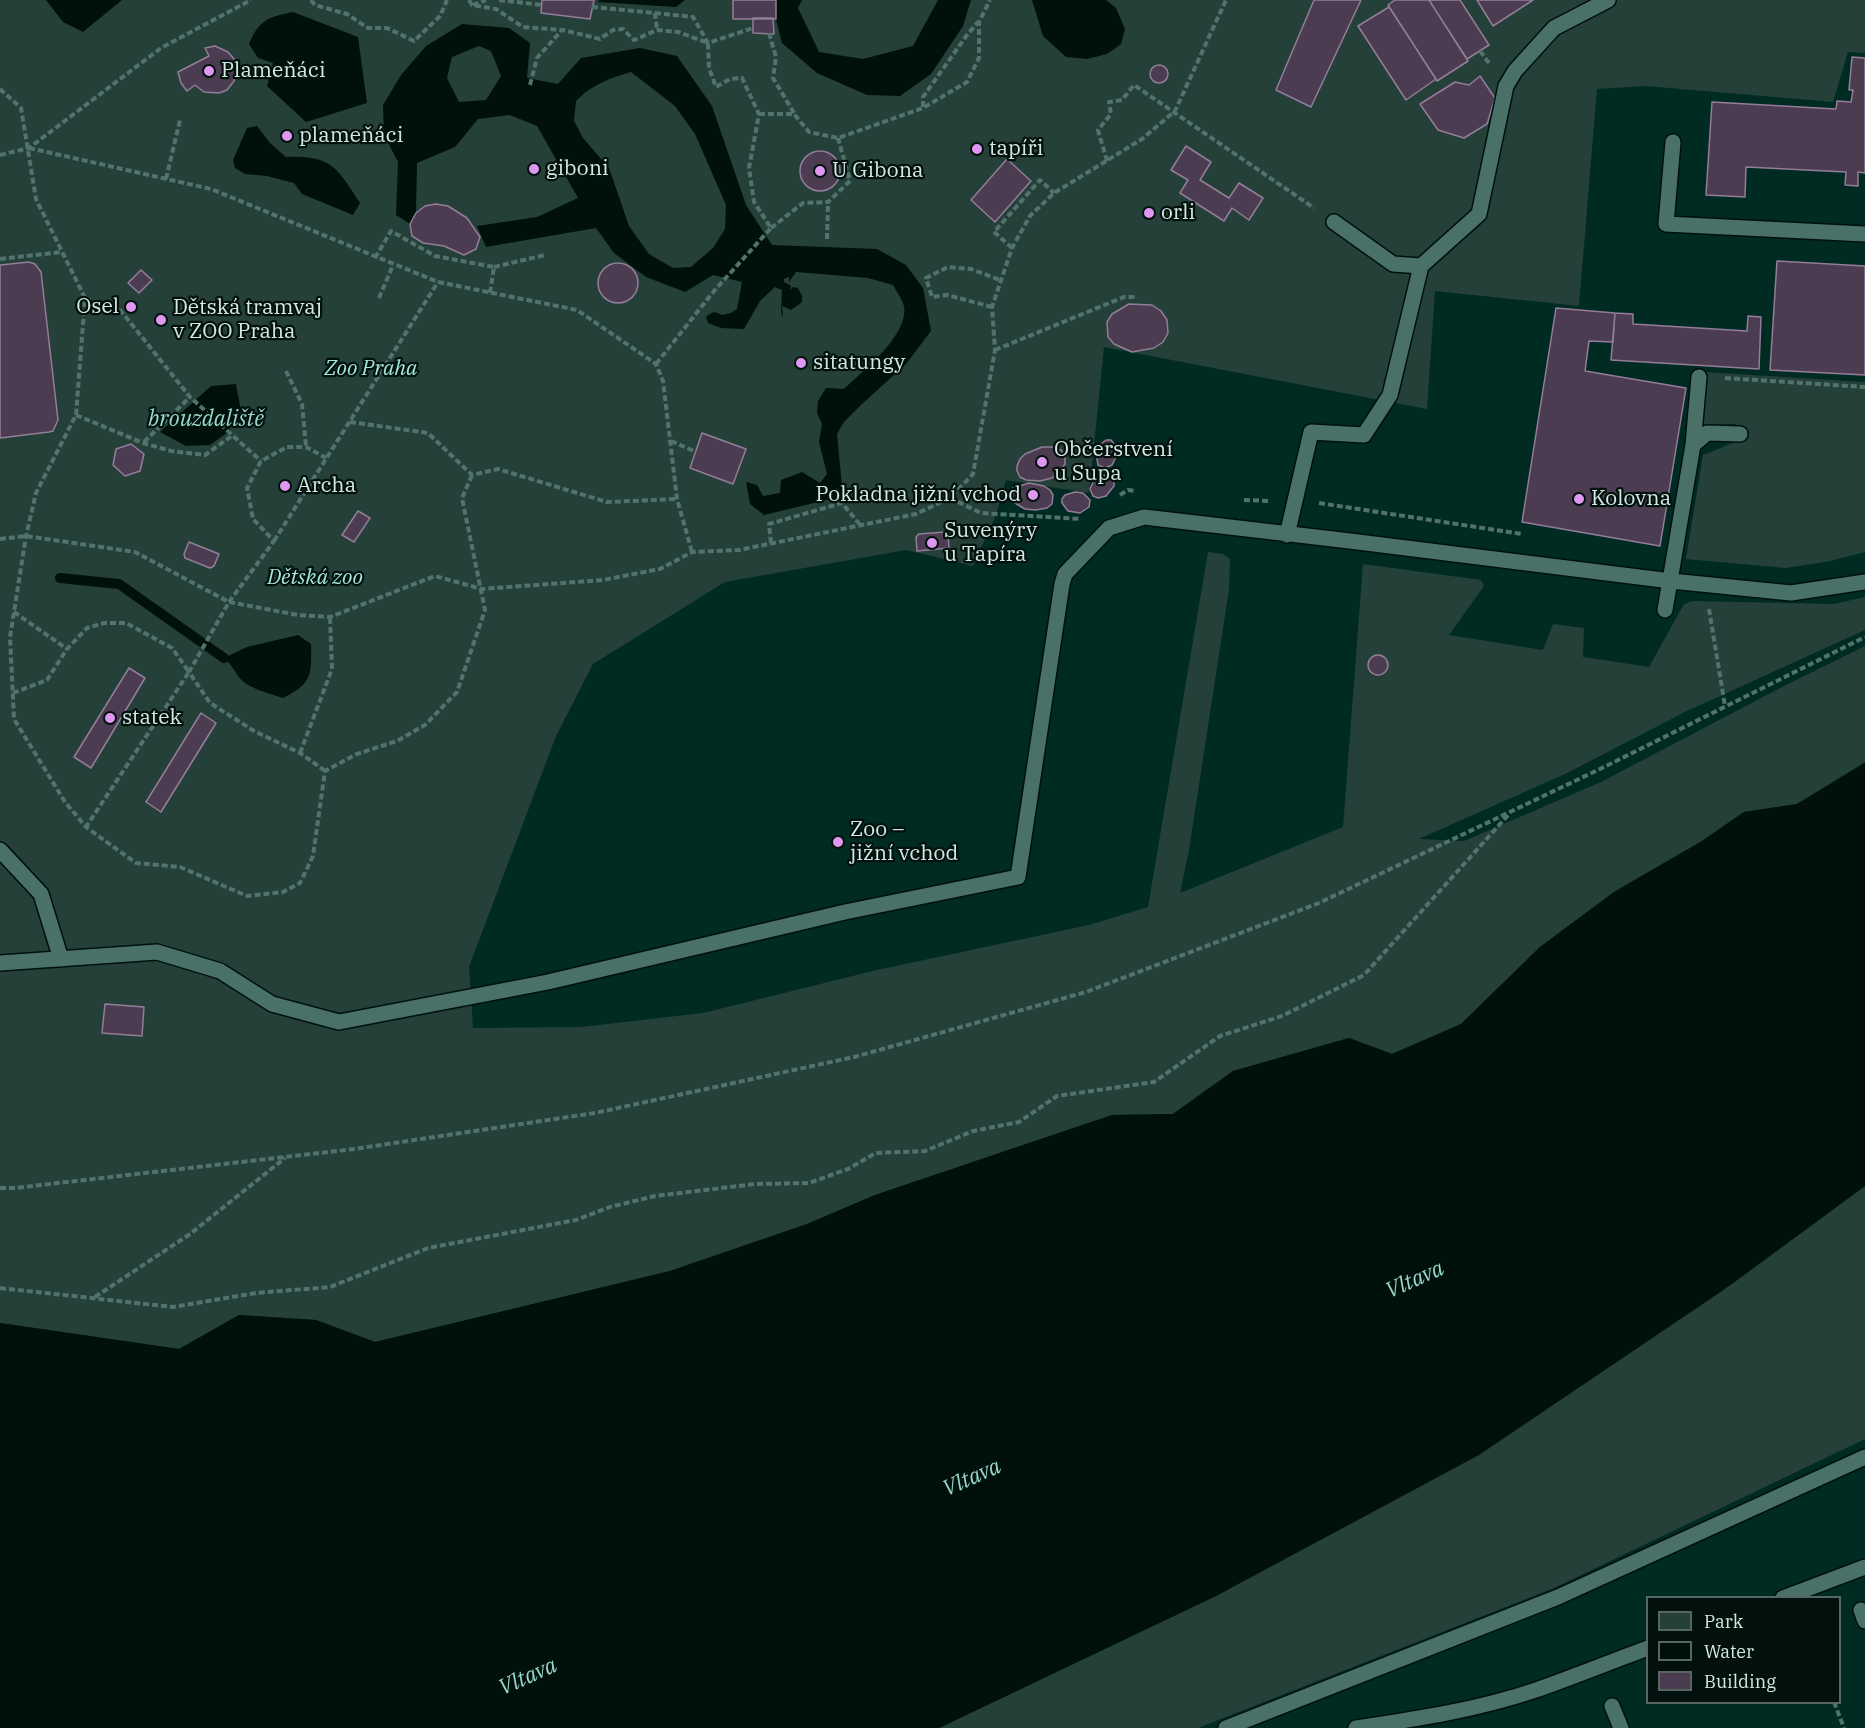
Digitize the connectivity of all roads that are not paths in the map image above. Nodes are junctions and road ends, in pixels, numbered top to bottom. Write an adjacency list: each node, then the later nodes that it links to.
1 (1608, 0): 5 (lane)
2 (1673, 142): 4 (lane)
3 (1334, 222): 5 (lane)
4 (1865, 234)
5 (1421, 266): 9 (lane)
6 (1699, 376): 8 (lane)
7 (1740, 434): 8 (lane)
8 (1693, 445): 10 (lane)
9 (1287, 535): 10 (lane); 14 (lane)
10 (1671, 581): 11 (lane); 12 (lane)
11 (1865, 582)
12 (1665, 610)
13 (0, 850): 14 (lane)
14 (61, 959): 15 (lane)
15 (0, 963)
16 (1865, 1457): 21 (lane)
17 (1865, 1567): 18 (lane)
18 (1788, 1596)
19 (1646, 1648): 22 (lane)
20 (1612, 1706): 23 (lane)
21 (1226, 1728)
22 (1356, 1728)
23 (1621, 1728)

